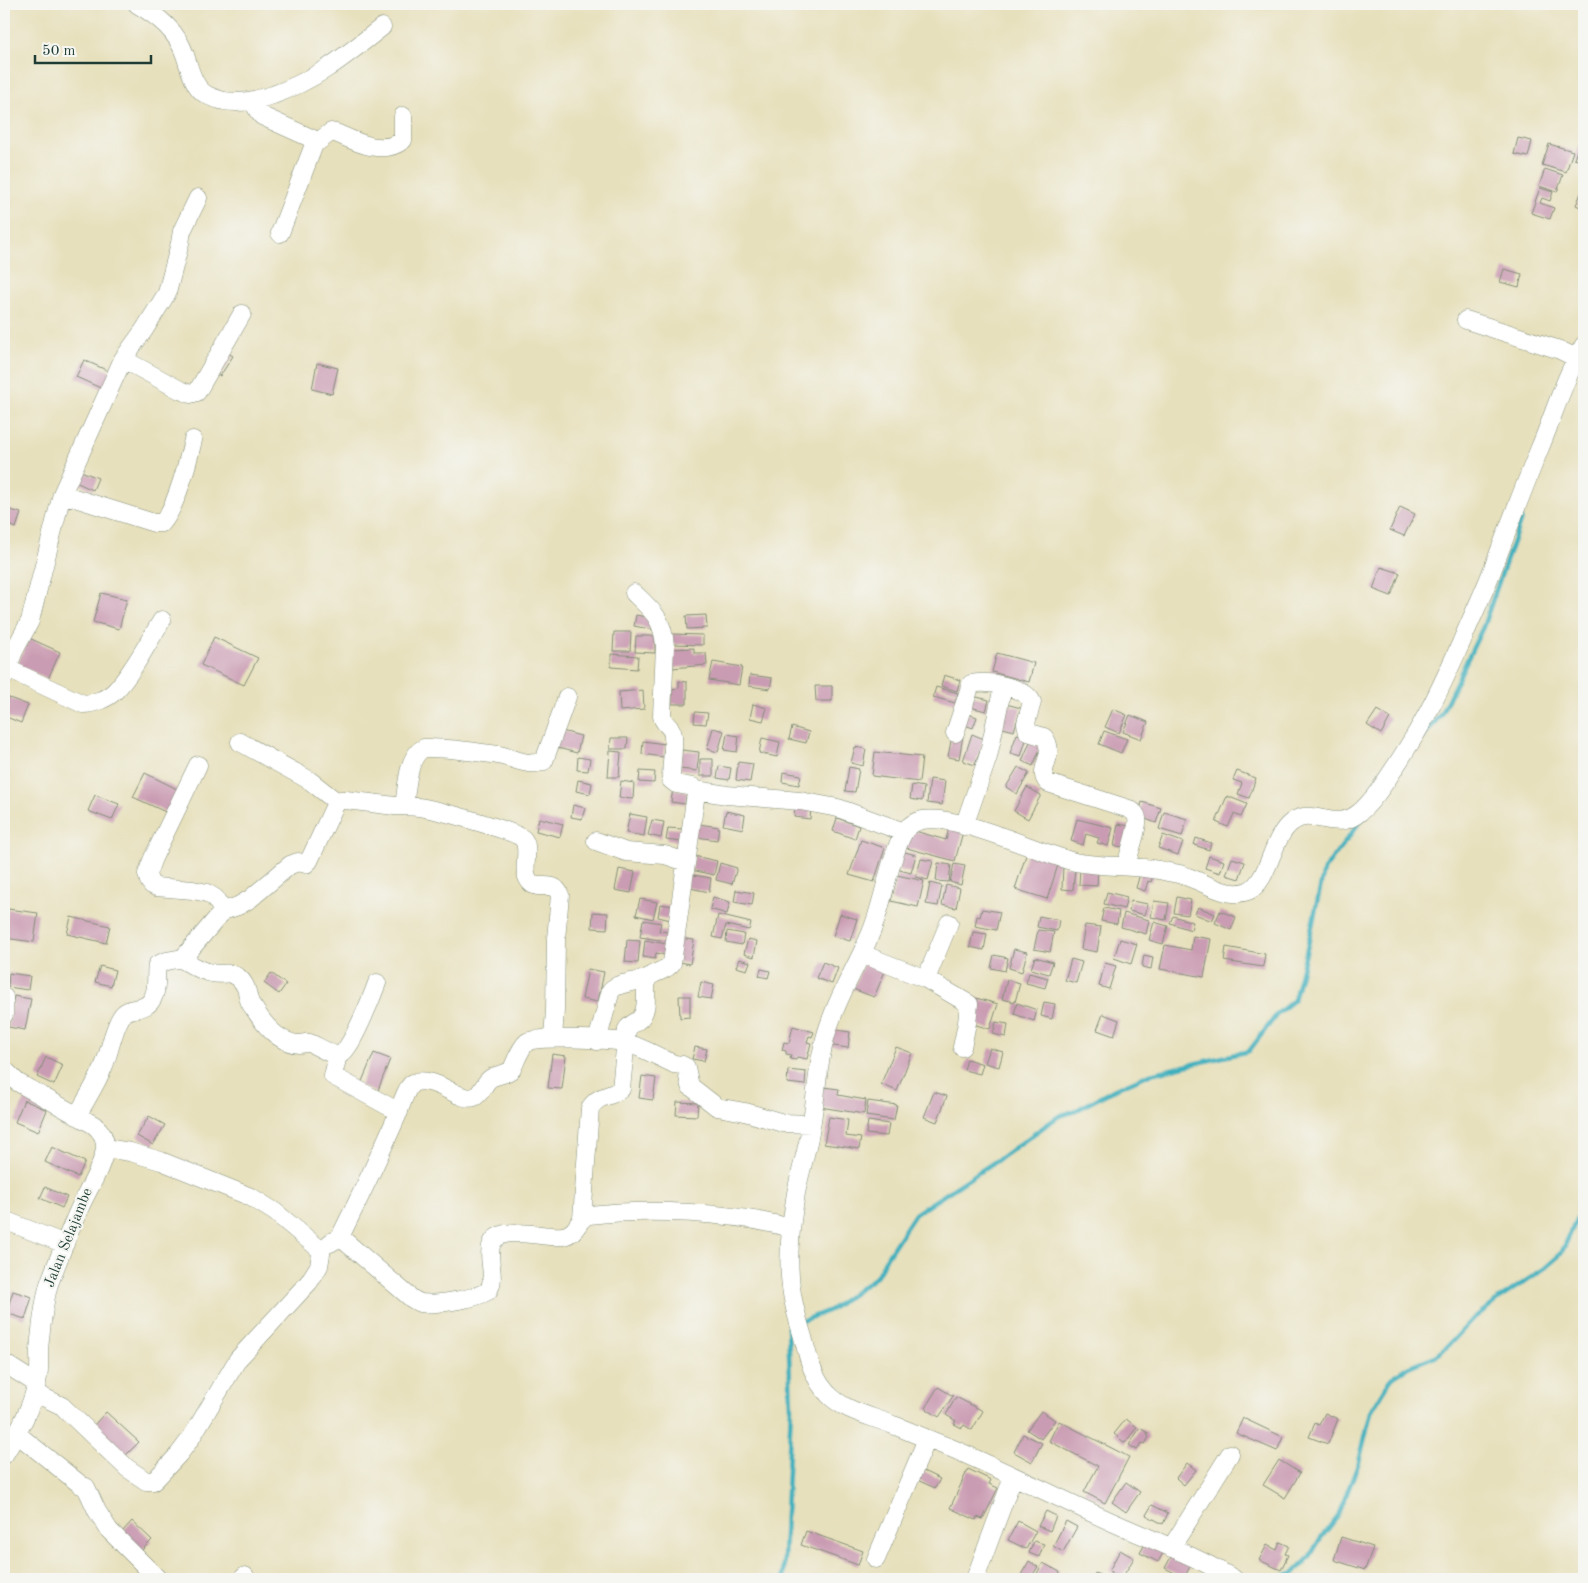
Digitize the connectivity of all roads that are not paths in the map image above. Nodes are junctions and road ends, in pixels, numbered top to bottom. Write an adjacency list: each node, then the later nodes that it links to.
1 (137, 4): 3 (street)
2 (382, 27): 3 (street)
3 (253, 101): 5 (street)
4 (403, 116): 5 (street)
5 (315, 142): 7 (street)
6 (198, 198): 11 (street)
7 (280, 233)
8 (242, 314): 11 (street)
9 (1466, 320): 10 (street)
10 (1580, 352): 29 (street)
11 (123, 359): 13 (street)
12 (193, 440): 13 (street)
13 (62, 494): 16 (street)
14 (634, 593): 22 (street)
15 (162, 620): 16 (street)
16 (6, 673)
17 (1003, 686): 19 (street); 25 (street); 29 (street)
18 (568, 697): 24 (street)
19 (955, 733)
20 (240, 742): 23 (street)
21 (198, 765): 30 (street)
22 (696, 790): 26 (street); 28 (street)
23 (337, 802): 24 (street); 30 (street)
24 (404, 806): 39 (street)
25 (964, 826): 26 (street); 29 (street)
26 (904, 832): 32 (street)
27 (596, 841): 28 (street)
28 (686, 862): 34 (street)
29 (1126, 866)
30 (223, 911): 33 (street)
31 (949, 923): 35 (street)
32 (862, 954): 35 (street); 47 (street)
33 (181, 959): 43 (street); 46 (street)
34 (647, 979): 40 (street); 41 (street)
35 (926, 979): 42 (street)
36 (377, 983): 43 (street)
37 (4, 997): 38 (street)
38 (4, 1015)
39 (552, 1038): 40 (street); 45 (street)
40 (597, 1041): 41 (street)
41 (625, 1042): 47 (street); 49 (street)
42 (962, 1047)
43 (338, 1056): 45 (street)
44 (4, 1069): 46 (street)
45 (399, 1112): 52 (street)
46 (77, 1116): 48 (street)
47 (811, 1124): 51 (street)
48 (105, 1148): 53 (street, Jalan Selajambe); 54 (street)
49 (582, 1219): 51 (street); 52 (street)
50 (4, 1220): 53 (street)
51 (791, 1228): 58 (street)
52 (340, 1237): 54 (street)
53 (65, 1244): 56 (street, Jalan Selajambe)
54 (322, 1248): 56 (street)
55 (4, 1363): 56 (street)
56 (36, 1389): 57 (street, Jalan Selajambe)
57 (17, 1434): 60 (street, Jalan Selajambe); 64 (street)
58 (927, 1439): 61 (street); 63 (street)
59 (1230, 1454): 62 (street)
60 (4, 1455)
61 (1013, 1476): 62 (street); 65 (street)
62 (1171, 1548): 66 (street)
63 (876, 1559)
64 (158, 1579)
65 (975, 1579)
66 (1234, 1579)

